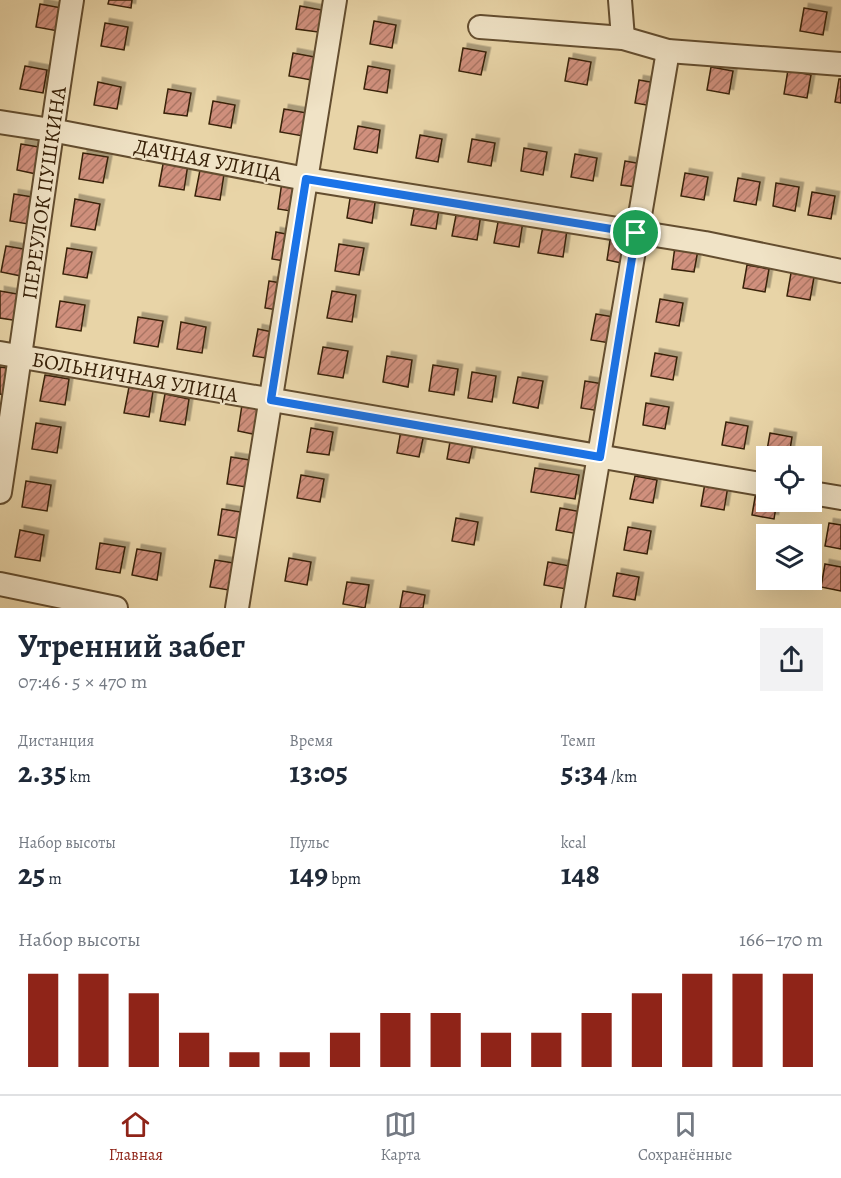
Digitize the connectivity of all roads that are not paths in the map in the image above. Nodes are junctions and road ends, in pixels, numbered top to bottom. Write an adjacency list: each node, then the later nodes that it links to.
1 (72, 0): 9 (street, ПЕРЕУЛОК ПУШКИНА)
2 (335, 0): 10 (street)
3 (620, 0): 5 (street)
4 (480, 27): 5 (street)
5 (623, 38): 6 (street)
6 (668, 51): 7 (street); 11 (street)
7 (841, 64)
8 (0, 123): 9 (street, ДАЧНАЯ УЛИЦА)
9 (51, 130): 10 (street, ДАЧНАЯ УЛИЦА); 13 (street, ПЕРЕУЛОК ПУШКИНА)
10 (306, 179): 11 (street, ДАЧНАЯ УЛИЦА); 14 (street)
11 (636, 233): 12 (street, ДАЧНАЯ УЛИЦА); 15 (street)
12 (841, 271)
13 (10, 355): 14 (street, БОЛЬНИЧНАЯ УЛИЦА); 17 (street, ПЕРЕУЛОК ПУШКИНА)
14 (271, 400): 15 (street, БОЛЬНИЧНАЯ УЛИЦА); 22 (street)
15 (600, 457): 16 (street, БОЛЬНИЧНАЯ УЛИЦА); 23 (street)
16 (756, 483)
17 (0, 492)
18 (822, 495): 19 (street)
19 (841, 498)
20 (0, 584): 21 (street)
21 (116, 608)
22 (237, 608)
23 (573, 608)

